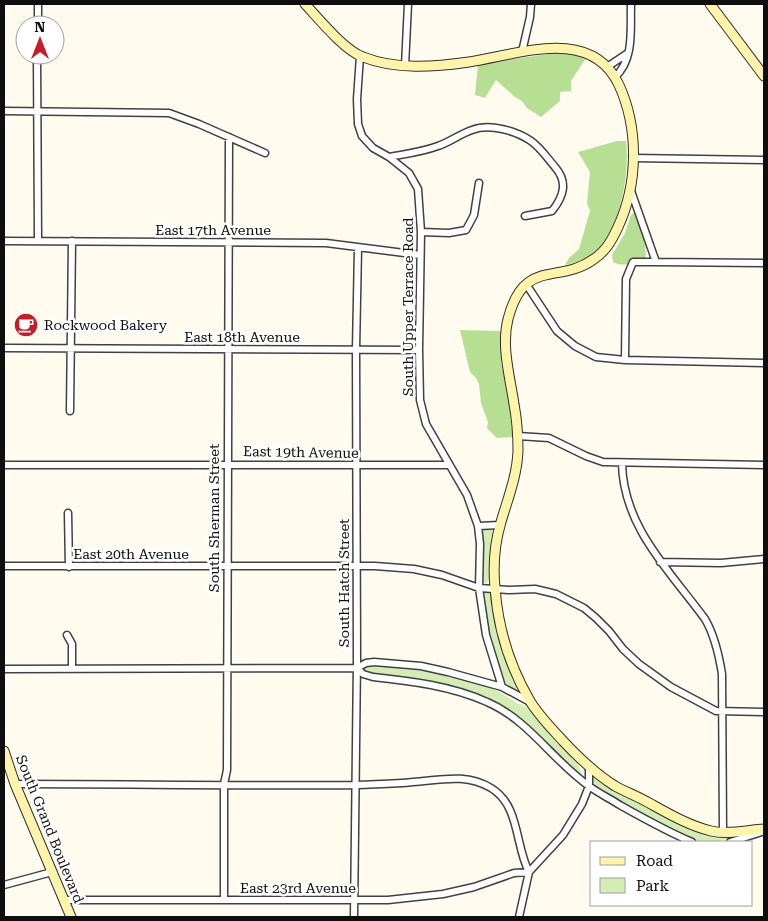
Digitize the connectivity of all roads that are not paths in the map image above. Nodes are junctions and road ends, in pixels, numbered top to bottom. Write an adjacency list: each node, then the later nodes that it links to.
1 (304, 4): 8 (street)
2 (408, 4): 12 (street)
3 (531, 4): 6 (street)
4 (630, 4): 7 (street)
5 (710, 4): 9 (street)
6 (522, 52): 12 (street); 13 (street)
7 (629, 52): 13 (street); 15 (street)
8 (360, 56): 12 (street); 20 (street, South Upper Terrace Road)
9 (754, 63): 10 (street); 14 (street)
10 (764, 63)
11 (38, 65): 17 (street)
12 (405, 66)
13 (607, 67): 15 (street)
14 (764, 76)
15 (615, 77): 21 (street)
16 (4, 111): 17 (street)
17 (37, 111): 18 (street); 28 (street)
18 (229, 137): 19 (street); 30 (street, South Sherman Street)
19 (265, 153)
20 (389, 156): 25 (street); 26 (street, South Upper Terrace Road)
21 (633, 158): 22 (street); 24 (street)
22 (764, 160)
23 (479, 183): 26 (street)
24 (631, 190): 33 (street); 35 (street)
25 (525, 216)
26 (422, 232): 32 (street, South Upper Terrace Road)
27 (4, 241): 28 (street, East 17th Avenue)
28 (38, 241): 29 (street, East 17th Avenue)
29 (72, 241): 30 (street, East 17th Avenue); 37 (street)
30 (228, 242): 31 (street, East 17th Avenue); 38 (street, South Sherman Street)
31 (358, 248): 32 (street, East 17th Avenue); 39 (street, South Hatch Street)
32 (420, 255): 40 (street, South Upper Terrace Road)
33 (656, 262): 34 (street); 41 (street)
34 (764, 263)
35 (526, 284): 41 (street); 44 (street)
36 (4, 348): 37 (street, East 18th Avenue)
37 (71, 348): 38 (street, East 18th Avenue); 43 (street)
38 (228, 349): 39 (street, East 18th Avenue); 46 (street, South Sherman Street)
39 (356, 350): 40 (street, East 18th Avenue); 48 (street, South Hatch Street)
40 (419, 350): 49 (street, South Upper Terrace Road)
41 (625, 360): 42 (street)
42 (764, 363)
43 (70, 411)
44 (518, 436): 45 (street); 52 (street)
45 (622, 463): 50 (street); 55 (street)
46 (227, 464): 47 (street, East 19th Avenue); 48 (street, East 19th Avenue); 57 (street, South Sherman Street)
47 (4, 465)
48 (356, 465): 49 (street, East 19th Avenue); 58 (street, South Hatch Street)
49 (448, 465): 53 (street, South Upper Terrace Road)
50 (764, 465)
51 (68, 513): 59 (street)
52 (500, 525): 53 (street); 61 (street)
53 (478, 526): 60 (street, South Upper Terrace Road)
54 (764, 558): 55 (street)
55 (660, 562): 69 (street)
56 (4, 566): 59 (street, East 20th Avenue)
57 (226, 566): 58 (street, East 20th Avenue); 59 (street, East 20th Avenue); 64 (street, South Sherman Street)
58 (357, 566): 60 (street, East 20th Avenue); 65 (street, South Hatch Street)
59 (69, 567)
60 (479, 588): 61 (street, East 20th Avenue); 67 (street, South Upper Terrace Road)
61 (495, 589): 68 (street); 69 (street, East 20th Avenue)
62 (67, 635): 66 (street)
63 (4, 668): 66 (street)
64 (226, 668): 65 (street); 66 (street); 74 (street, South Sherman Street)
65 (357, 668): 67 (street); 75 (street, South Hatch Street); 76 (street)
66 (72, 669)
67 (502, 687): 68 (street)
68 (531, 702): 72 (street)
69 (722, 712): 70 (street); 78 (street)
70 (764, 712)
71 (4, 751): 73 (street, South Grand Boulevard)
72 (589, 766): 76 (street); 78 (street)
73 (10, 780): 74 (street); 81 (street, South Grand Boulevard)
74 (224, 784): 75 (street); 85 (street, South Sherman Street)
75 (355, 785): 82 (street); 86 (street, South Hatch Street)
76 (589, 786): 79 (street); 82 (street)
77 (764, 830): 78 (street); 80 (street)
78 (723, 832)
79 (690, 841)
80 (733, 841)
81 (52, 872): 83 (street); 84 (street, South Grand Boulevard)
82 (529, 872): 86 (street, East 23rd Avenue); 87 (street)
83 (4, 885)
84 (64, 900): 85 (street, East 23rd Avenue); 88 (street, South Grand Boulevard)
85 (224, 900): 86 (street, East 23rd Avenue)
86 (354, 900): 89 (street, South Hatch Street)
87 (520, 916)
88 (71, 917)
89 (354, 917)

